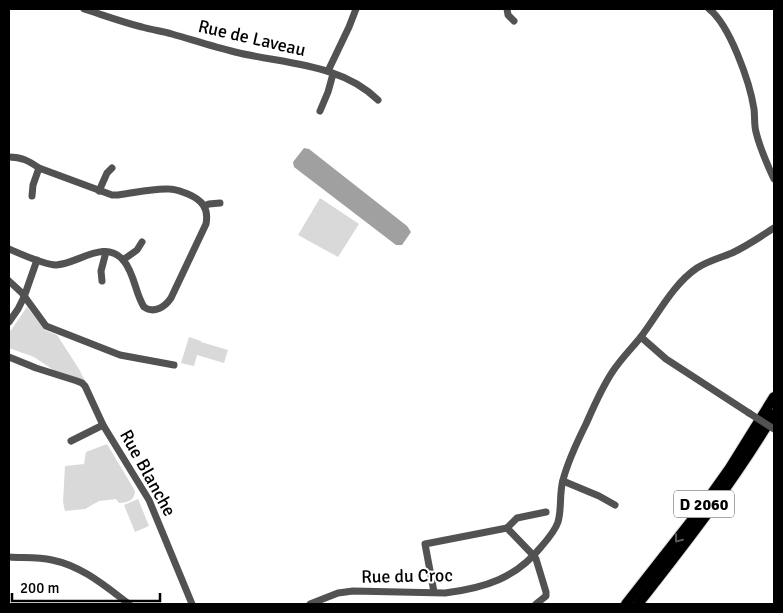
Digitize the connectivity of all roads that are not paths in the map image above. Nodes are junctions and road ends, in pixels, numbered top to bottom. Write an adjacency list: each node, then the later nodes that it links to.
1 (84, 9): 6 (street, Rue de Laveau)
2 (356, 9): 6 (street)
3 (507, 9): 5 (street)
4 (711, 9): 12 (street)
5 (514, 21)
6 (330, 72): 7 (street, Rue de Laveau); 8 (street)
7 (378, 100)
8 (320, 111)
9 (9, 157): 10 (street)
10 (39, 168): 13 (street); 14 (street)
11 (112, 168): 13 (street)
12 (774, 179)
13 (99, 191): 16 (street)
14 (32, 196)
15 (220, 203): 16 (street)
16 (204, 206): 22 (street)
17 (774, 228): 27 (street, Rue du Croc)
18 (142, 242): 22 (street)
19 (9, 249): 21 (street)
20 (106, 252): 21 (street); 22 (street); 24 (street)
21 (37, 260): 25 (street)
22 (123, 260)
23 (9, 280): 25 (street)
24 (102, 281)
25 (24, 297): 26 (street); 29 (street)
26 (9, 322)
27 (641, 337): 33 (street, bridge); 35 (street, Rue du Croc)
28 (9, 357): 32 (street, Rue Blanche)
29 (174, 365)
30 (774, 397): 46 (highway, D 2060, one-way to 46)
31 (774, 414): 47 (highway, D 2060)
32 (103, 425): 34 (street); 43 (street, Rue Blanche)
33 (774, 429)
34 (71, 441)
35 (562, 481): 36 (street); 39 (street, Rue du Croc)
36 (615, 505)
37 (546, 512): 38 (street)
38 (507, 528): 39 (street); 41 (street)
39 (534, 556): 41 (street, Rue du Croc); 45 (street)
40 (9, 557): 42 (street)
41 (434, 592): 44 (street, Rue du Croc)
42 (129, 604)
43 (192, 604)
44 (310, 604)
45 (536, 604)
46 (626, 604)
47 (638, 604)

